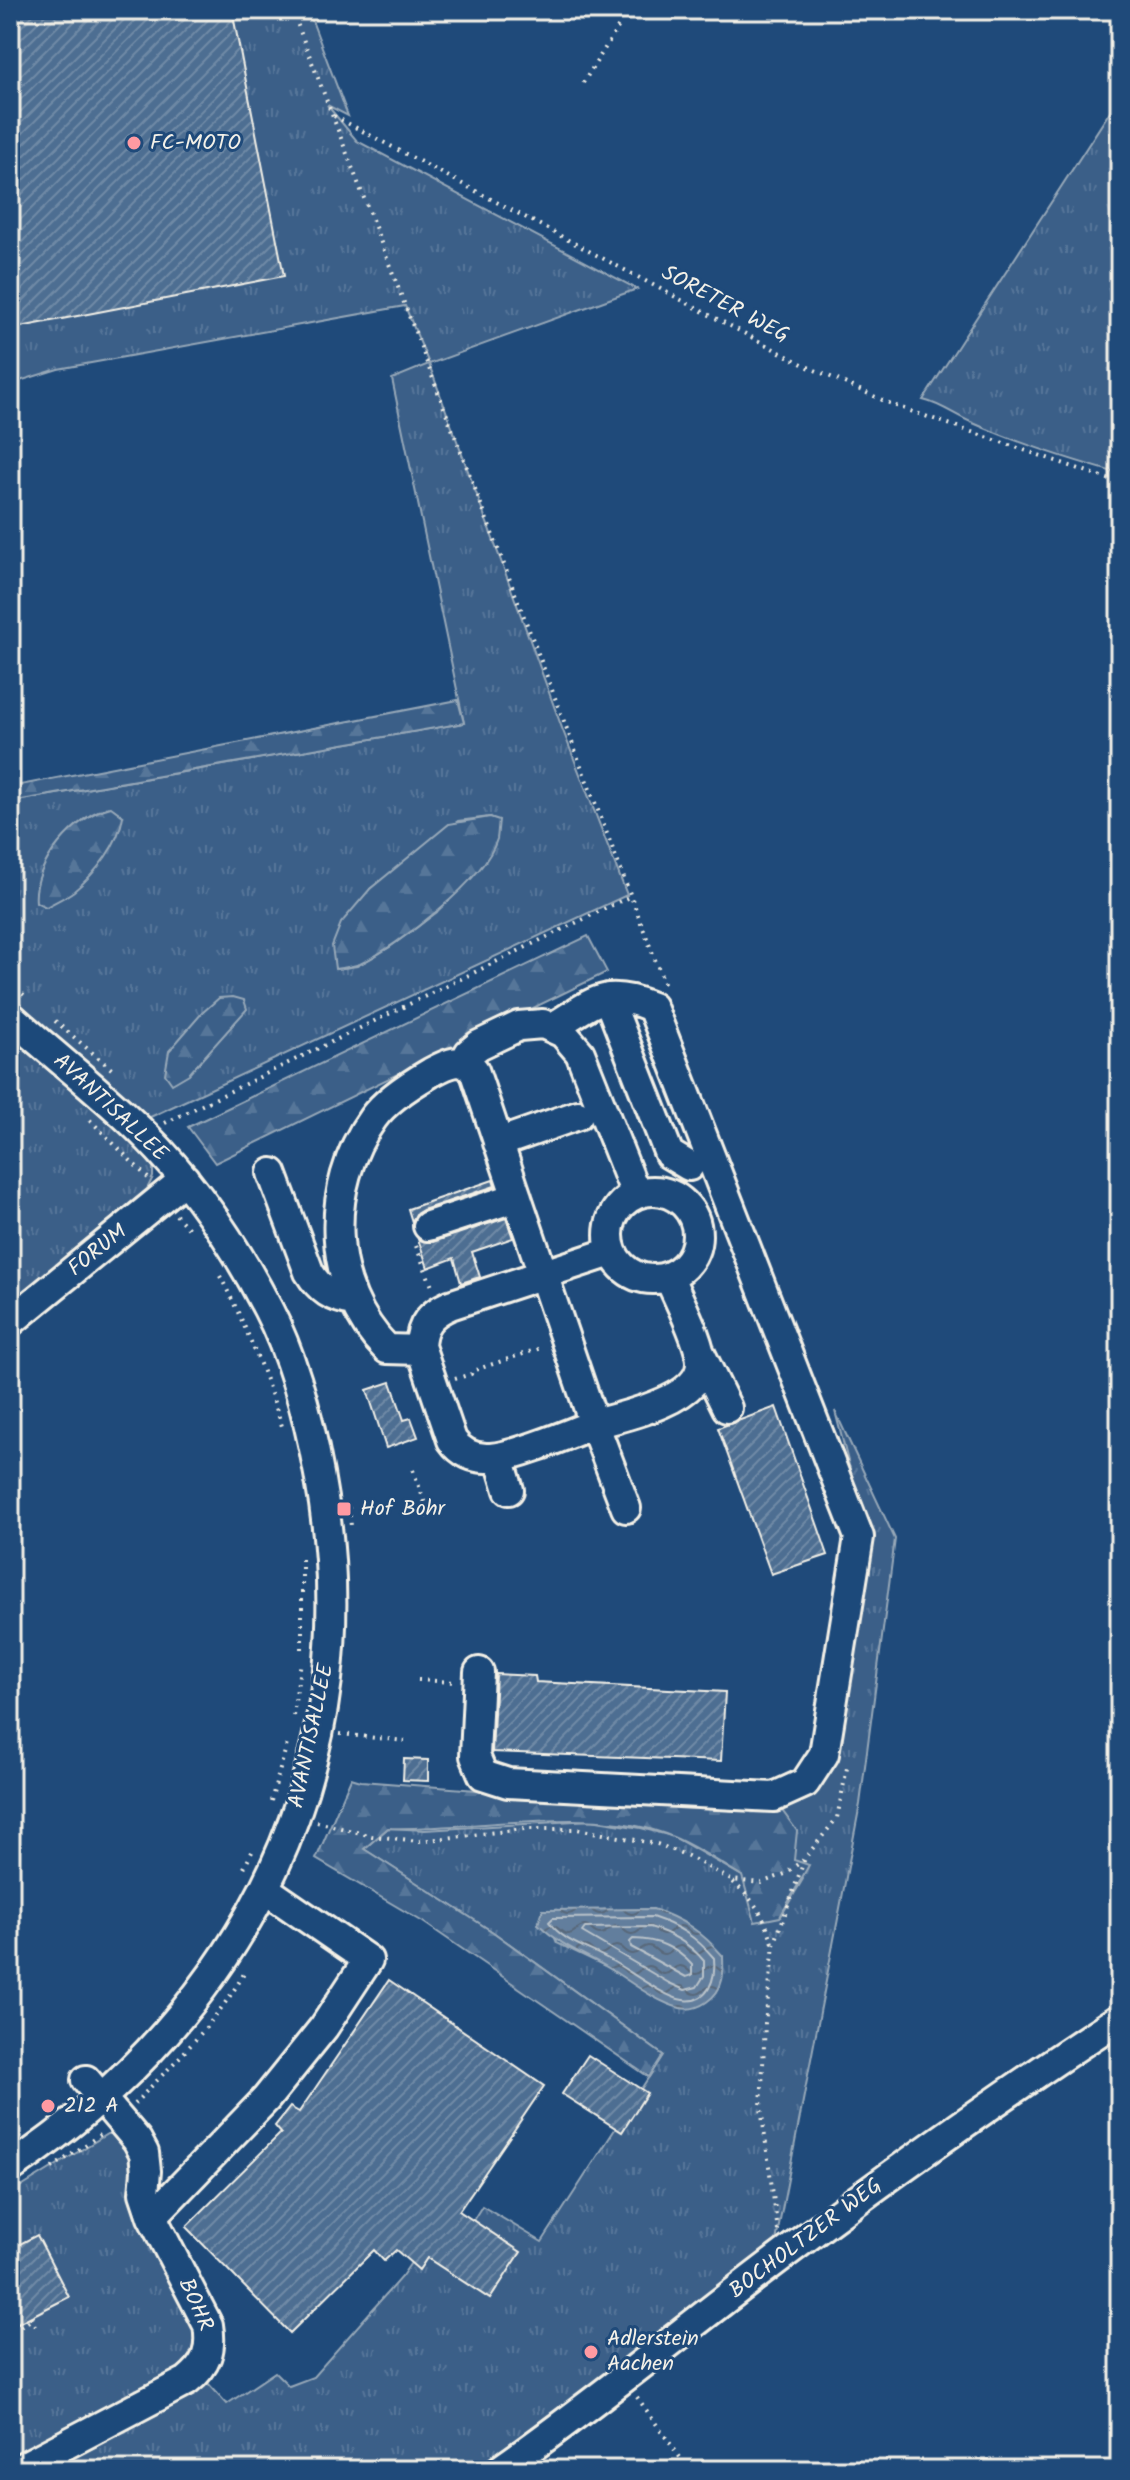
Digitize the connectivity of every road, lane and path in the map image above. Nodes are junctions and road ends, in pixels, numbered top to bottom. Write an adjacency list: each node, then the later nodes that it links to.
1 (629, 10): 2 (path)
2 (583, 83)
3 (332, 115): 4 (path, SORETER WEG)
4 (1120, 483)
5 (631, 896): 15 (path)
6 (10, 984): 8 (path)
7 (608, 998): 10 (street); 18 (street); 18 (street)
8 (21, 1009): 15 (street, AVANTISALLEE)
9 (54, 1020): 12 (path)
10 (553, 1027): 11 (street); 21 (street)
11 (464, 1063): 17 (street); 31 (street)
12 (121, 1077)
13 (578, 1115): 17 (street)
14 (88, 1118): 22 (path)
15 (156, 1128): 16 (path); 20 (street, AVANTISALLEE)
16 (175, 1130)
17 (498, 1143): 23 (street)
18 (700, 1162): 24 (street); 47 (street)
19 (272, 1173): 31 (street)
20 (185, 1179): 22 (street, FORUM); 48 (street, AVANTISALLEE)
21 (636, 1194): 24 (street); 27 (street)
22 (163, 1197): 26 (path); 33 (street, FORUM)
23 (517, 1197): 25 (street); 29 (street)
24 (675, 1198): 30 (street)
25 (422, 1236): 32 (path)
26 (201, 1241)
27 (611, 1252): 29 (street); 30 (street)
28 (214, 1266): 38 (path)
29 (543, 1274): 32 (street); 34 (street)
30 (669, 1277): 37 (street)
31 (353, 1301): 35 (street)
32 (441, 1309): 35 (street)
33 (10, 1322)
34 (566, 1340): 36 (path); 37 (street)
35 (421, 1350): 36 (street)
36 (439, 1405): 39 (street)
37 (594, 1424): 39 (street); 43 (street)
38 (285, 1434)
39 (499, 1457): 41 (street)
40 (413, 1470): 44 (path)
41 (509, 1490)
42 (349, 1506): 45 (path)
43 (626, 1508)
44 (425, 1520)
45 (352, 1532)
46 (302, 1539): 48 (path)
47 (479, 1672)
48 (316, 1727): 49 (path); 50 (path); 55 (street, AVANTISALLEE)
49 (405, 1741)
50 (268, 1809)
51 (312, 1834): 54 (path)
52 (259, 1838): 55 (path)
53 (805, 1858): 54 (path)
54 (731, 1880): 56 (path)
55 (252, 1882): 59 (street, AVANTISALLEE); 62 (street)
56 (774, 1945)
57 (250, 1962): 59 (path)
58 (1120, 2018): 65 (street, BOCHOLTZER WEG)
59 (103, 2099): 60 (street, AVANTISALLEE); 61 (path); 62 (street, BOHR)
60 (10, 2168)
61 (47, 2172)
62 (152, 2217): 66 (street, BOHR)
63 (35, 2326): 64 (path)
64 (14, 2331)
65 (624, 2379): 67 (street, BOCHOLTZER WEG); 68 (path)
66 (17, 2470)
67 (500, 2470)
68 (689, 2470)

